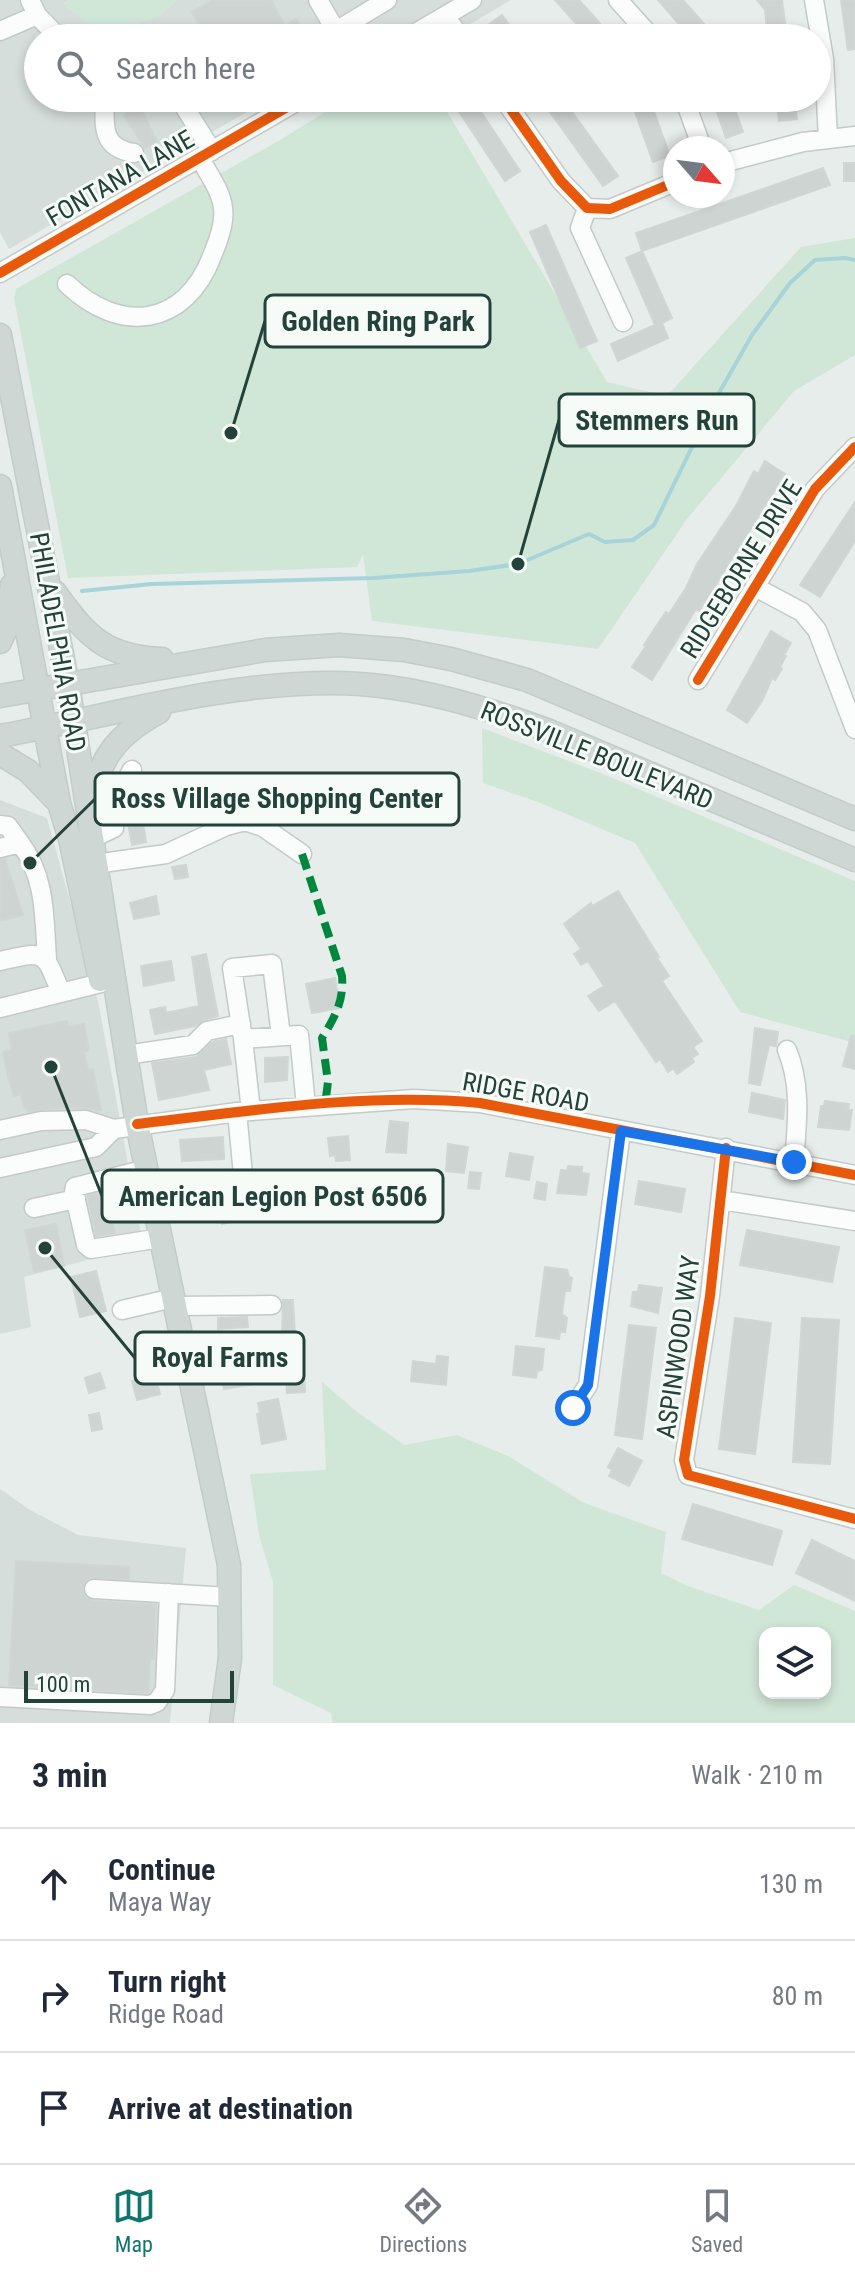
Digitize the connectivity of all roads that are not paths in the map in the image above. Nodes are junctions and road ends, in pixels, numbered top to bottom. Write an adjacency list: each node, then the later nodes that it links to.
1 (318, 0): 10 (street)
2 (387, 0): 6 (street)
3 (472, 0): 8 (street)
4 (618, 0): 14 (street)
5 (814, 0): 15 (street)
6 (365, 6): 11 (street)
7 (34, 8): 9 (street); 16 (street)
8 (445, 16): 12 (street); 13 (street)
9 (47, 24)
10 (332, 24)
11 (348, 24)
12 (431, 24)
13 (451, 24)
14 (639, 24)
15 (818, 24)
16 (0, 31)
17 (104, 112): 26 (street)
18 (187, 112): 27 (street)
19 (279, 112): 27 (street, FONTANA LANE)
20 (513, 112): 30 (street)
21 (689, 112): 23 (street)
22 (827, 112): 25 (street)
23 (698, 136)
24 (855, 136): 25 (street)
25 (828, 139): 28 (street)
26 (134, 153)
27 (206, 155): 31 (street, FONTANA LANE); 32 (street)
28 (735, 159)
29 (663, 187): 30 (street)
30 (587, 208): 33 (street)
31 (0, 273)
32 (67, 284)
33 (623, 322)
34 (0, 335): 38 (main road, PHILADELPHIA ROAD)
35 (855, 447): 39 (street, RIDGEBORNE DRIVE)
36 (0, 486): 37 (main road, PHILADELPHIA ROAD)
37 (15, 564): 40 (main road); 44 (main road, PHILADELPHIA ROAD)
38 (50, 584): 41 (main road); 43 (main road, PHILADELPHIA ROAD)
39 (755, 587): 42 (street, RIDGEBORNE DRIVE); 49 (street)
40 (0, 642)
41 (203, 661): 43 (main road, ROSSVILLE BOULEVARD); 54 (main road, ROSSVILLE BOULEVARD)
42 (698, 680)
43 (68, 685): 44 (main road, ROSSVILLE BOULEVARD); 47 (main road, PHILADELPHIA ROAD)
44 (37, 690): 45 (main road, ROSSVILLE BOULEVARD); 48 (main road, PHILADELPHIA ROAD)
45 (0, 696)
46 (184, 698): 47 (main road, ROSSVILLE BOULEVARD); 56 (main road); 60 (main road, ROSSVILLE BOULEVARD)
47 (74, 723): 48 (main road, ROSSVILLE BOULEVARD); 56 (main road, PHILADELPHIA ROAD)
48 (45, 728): 50 (main road, ROSSVILLE BOULEVARD); 53 (main road, PHILADELPHIA ROAD)
49 (855, 729)
50 (0, 736)
51 (0, 754): 53 (main road)
52 (132, 770): 56 (street)
53 (59, 803): 64 (main road, PHILADELPHIA ROAD)
54 (855, 819)
55 (0, 825): 57 (street)
56 (90, 832): 61 (main road, PHILADELPHIA ROAD)
57 (20, 843): 58 (street); 62 (street)
58 (0, 848)
59 (302, 854): 61 (street)
60 (855, 860)
61 (95, 864): 69 (main road, PHILADELPHIA ROAD)
62 (47, 959): 63 (street); 65 (street)
63 (0, 961)
64 (101, 983): 65 (street); 69 (main road, PHILADELPHIA ROAD)
65 (61, 993): 66 (street)
66 (0, 1008)
67 (242, 1032): 68 (street); 68 (street); 69 (street); 72 (street)
68 (281, 1036): 71 (street)
69 (125, 1050): 73 (main road, PHILADELPHIA ROAD)
70 (787, 1050): 78 (street)
71 (306, 1106): 72 (street, RIDGE ROAD); 76 (street, RIDGE ROAD)
72 (244, 1112): 73 (street, RIDGE ROAD); 85 (street)
73 (137, 1124): 75 (street, RIDGE ROAD); 80 (main road, PHILADELPHIA ROAD)
74 (1, 1127): 75 (street)
75 (114, 1129): 79 (street)
76 (621, 1131): 77 (street, RIDGE ROAD); 91 (street)
77 (726, 1148): 78 (street, RIDGE ROAD); 83 (street, ASPINWOOD WAY)
78 (794, 1162): 81 (street, RIDGE ROAD)
79 (0, 1168)
80 (147, 1169): 82 (street); 85 (main road, PHILADELPHIA ROAD)
81 (855, 1175)
82 (76, 1199): 84 (street); 87 (street)
83 (721, 1200): 86 (street); 92 (street, ASPINWOOD WAY)
84 (34, 1208)
85 (155, 1208): 87 (main road, PHILADELPHIA ROAD)
86 (855, 1221)
87 (161, 1238): 88 (main road, PHILADELPHIA ROAD)
88 (174, 1302): 89 (street); 90 (street); 95 (main road, PHILADELPHIA ROAD)
89 (272, 1305)
90 (122, 1310)
91 (573, 1408)
92 (855, 1519)
93 (94, 1589): 94 (street)
94 (169, 1593): 95 (street); 96 (street)
95 (230, 1597): 97 (main road, PHILADELPHIA ROAD)
96 (0, 1697)
97 (221, 1723)

